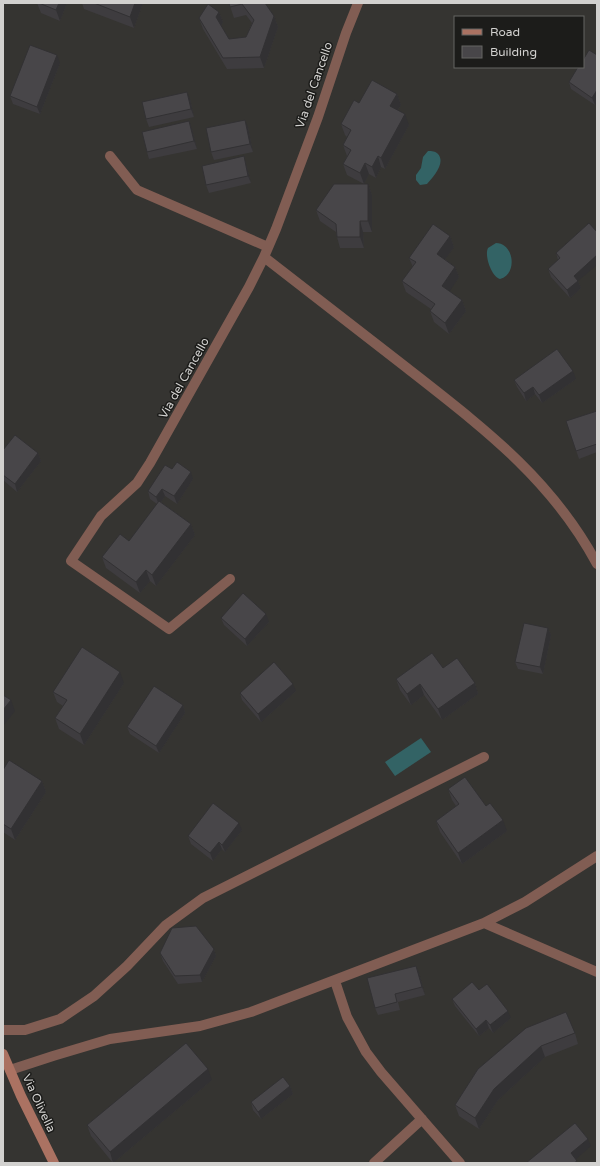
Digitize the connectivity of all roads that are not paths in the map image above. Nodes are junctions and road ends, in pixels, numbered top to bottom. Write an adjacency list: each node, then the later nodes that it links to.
1 (358, 3): 3 (street, Via del Cancello)
2 (110, 156): 3 (street)
3 (266, 252): 4 (street); 5 (street, Via del Cancello)
4 (597, 564)
5 (230, 579)
6 (484, 757): 11 (street)
7 (597, 856): 8 (street)
8 (484, 923): 9 (street); 10 (street)
9 (597, 972)
10 (335, 981): 13 (street); 14 (street)
11 (3, 1030)
12 (3, 1054): 13 (main road, Via Olivella)
13 (10, 1070): 15 (main road, Via Olivella)
14 (422, 1119): 16 (street); 17 (street)
15 (54, 1163)
16 (374, 1163)
17 (460, 1163)

